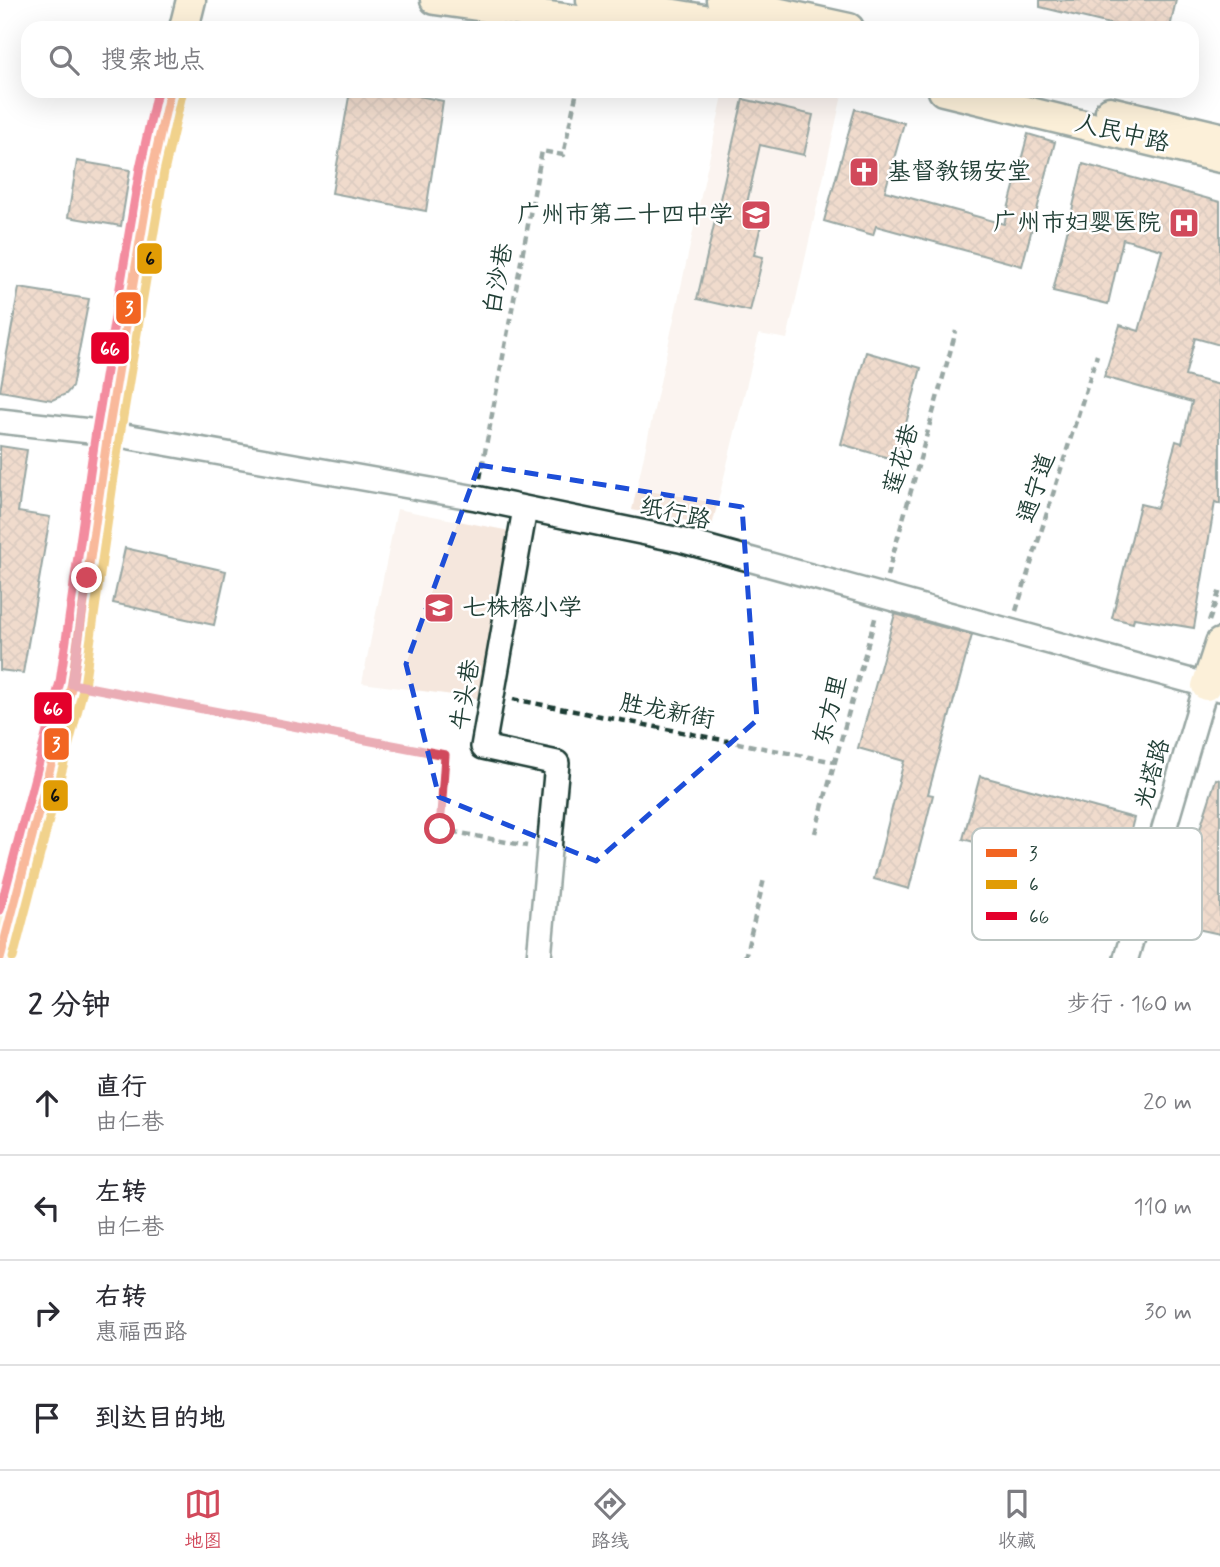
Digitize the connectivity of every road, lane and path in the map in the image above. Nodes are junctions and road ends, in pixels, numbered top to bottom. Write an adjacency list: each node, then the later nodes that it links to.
1 (191, 0): 5 (main road)
2 (435, 0): 6 (main road)
3 (591, 0): 7 (main road)
4 (721, 0): 8 (main road)
5 (186, 21)
6 (585, 21)
7 (716, 21)
8 (817, 21)
9 (168, 98): 20 (main road)
10 (575, 98): 21 (path, 白沙巷)
11 (972, 98): 16 (main road, 人民中路)
12 (1055, 98): 15 (main road)
13 (1139, 98): 14 (main road, 人民中路)
14 (1220, 118)
15 (1220, 137)
16 (1220, 158)
17 (956, 331): 23 (path, 莲花巷)
18 (1097, 355): 24 (path, 通宁道)
19 (0, 421): 20 (street, 纸行路)
20 (108, 433): 21 (street, 纸行路); 26 (main road)
21 (475, 498): 22 (street, 纸行路)
22 (525, 509): 23 (street, 纸行路); 28 (street, 牛头巷)
23 (881, 596): 24 (street, 纸行路); 29 (path, 东方里)
24 (1009, 632): 27 (street, 纸行路)
25 (1220, 643): 27 (main road)
26 (72, 684): 32 (path); 35 (main road)
27 (1213, 688): 30 (street, 光塔路)
28 (492, 695): 29 (path, 胜龙新街); 32 (street, 牛头巷)
29 (835, 762): 31 (path, 东方里)
30 (1168, 828)
31 (815, 833)
32 (548, 850): 36 (street, 牛头巷)
33 (764, 879): 37 (path)
34 (1132, 940): 38 (street, 光塔路)
35 (0, 958)
36 (539, 958)
37 (745, 958)
38 (1126, 958)

